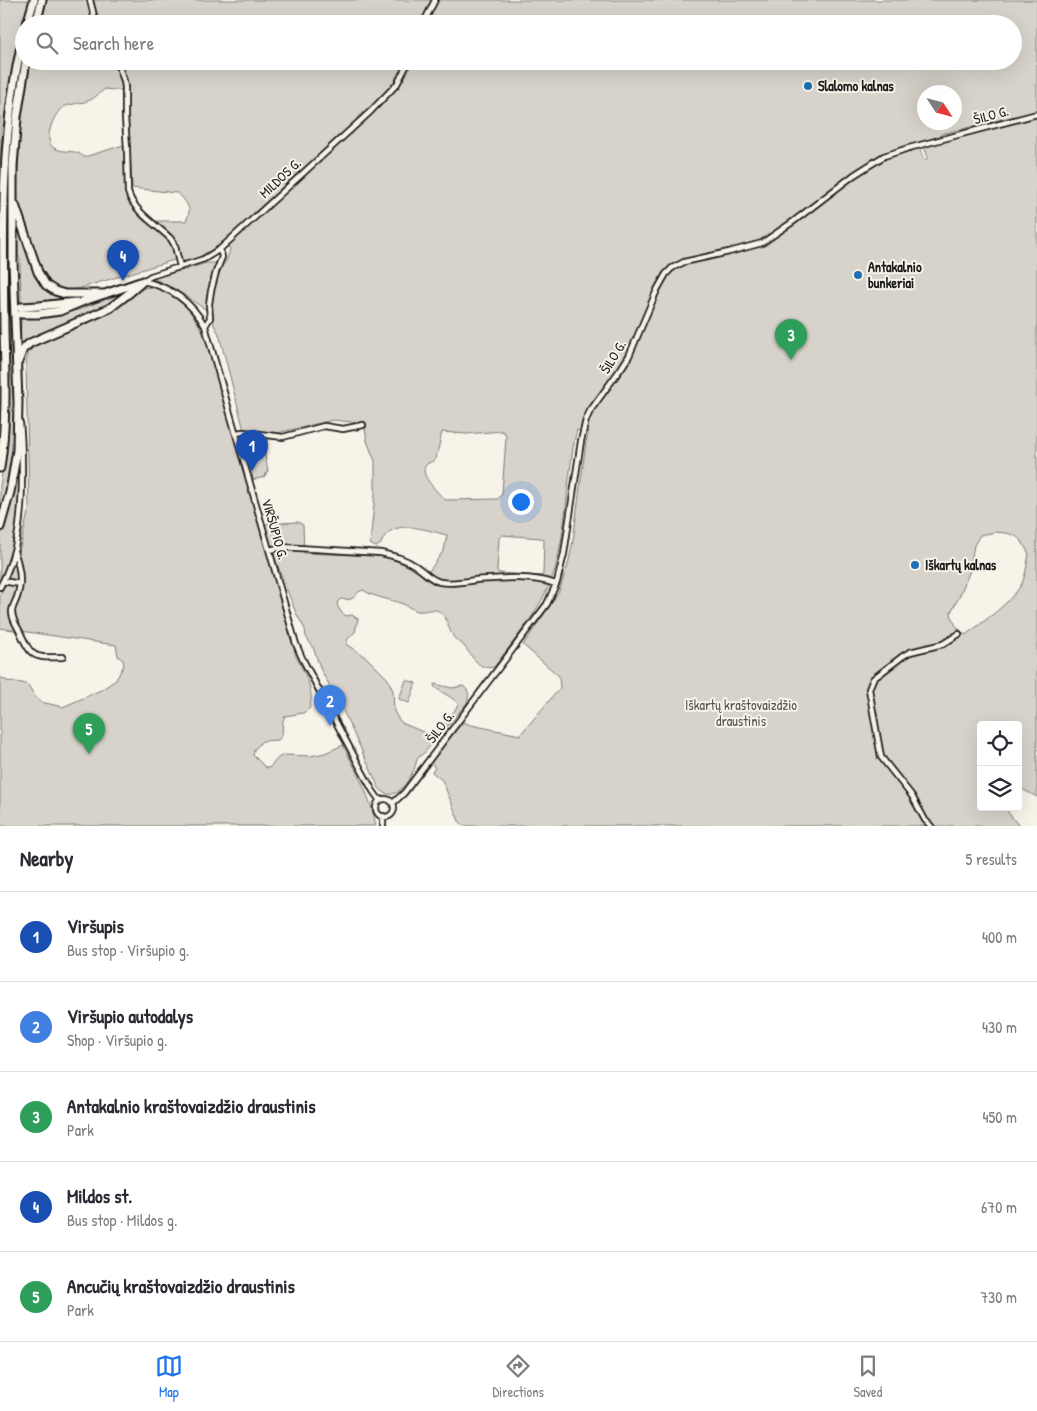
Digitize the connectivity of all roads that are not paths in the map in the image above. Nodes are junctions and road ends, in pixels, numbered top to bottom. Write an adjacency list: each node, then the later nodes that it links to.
1 (34, 0): 5 (main road)
2 (42, 0): 6 (main road)
3 (90, 0): 7 (street)
4 (435, 0): 8 (street)
5 (30, 15)
6 (38, 15)
7 (94, 15)
8 (428, 15)
9 (17, 70): 15 (main road)
10 (25, 70): 14 (main road)
11 (120, 70): 18 (street)
12 (404, 70): 17 (street, MILDOS G.)
13 (1037, 114): 39 (street, ŠILO G.)
14 (12, 185): 20 (main road); 25 (main road)
15 (2, 195): 16 (main road); 23 (main road)
16 (0, 204)
17 (220, 249): 18 (street, MILDOS G.); 22 (street)
18 (180, 267): 19 (street, MILDOS G.)
19 (143, 282): 20 (main road); 22 (street, VIRŠUPIO G.); 25 (main road)
20 (105, 294): 21 (main road)
21 (21, 310)
22 (205, 326): 30 (street, VIRŠUPIO G.)
23 (4, 335): 24 (main road); 28 (main road)
24 (0, 351)
25 (16, 370): 27 (main road)
26 (0, 387): 28 (main road)
27 (18, 402): 34 (main road); 36 (street)
28 (5, 403): 31 (main road)
29 (363, 425): 30 (street)
30 (236, 433): 35 (street, VIRŠUPIO G.)
31 (3, 447): 32 (street); 33 (main road)
32 (0, 455)
33 (0, 468)
34 (0, 527)
35 (270, 550): 39 (street); 43 (street, VIRŠUPIO G.)
36 (14, 551): 37 (street); 38 (street)
37 (3, 581): 38 (street); 40 (street)
38 (20, 584): 42 (street)
39 (556, 584): 44 (street, ŠILO G.)
40 (0, 587)
41 (959, 634): 47 (street)
42 (63, 657)
43 (380, 800): 44 (street); 45 (street, VIRŠUPIO G.)
44 (393, 803): 45 (street)
45 (383, 816): 46 (street, VIRŠUPIO G.)
46 (383, 826)
47 (930, 826)

